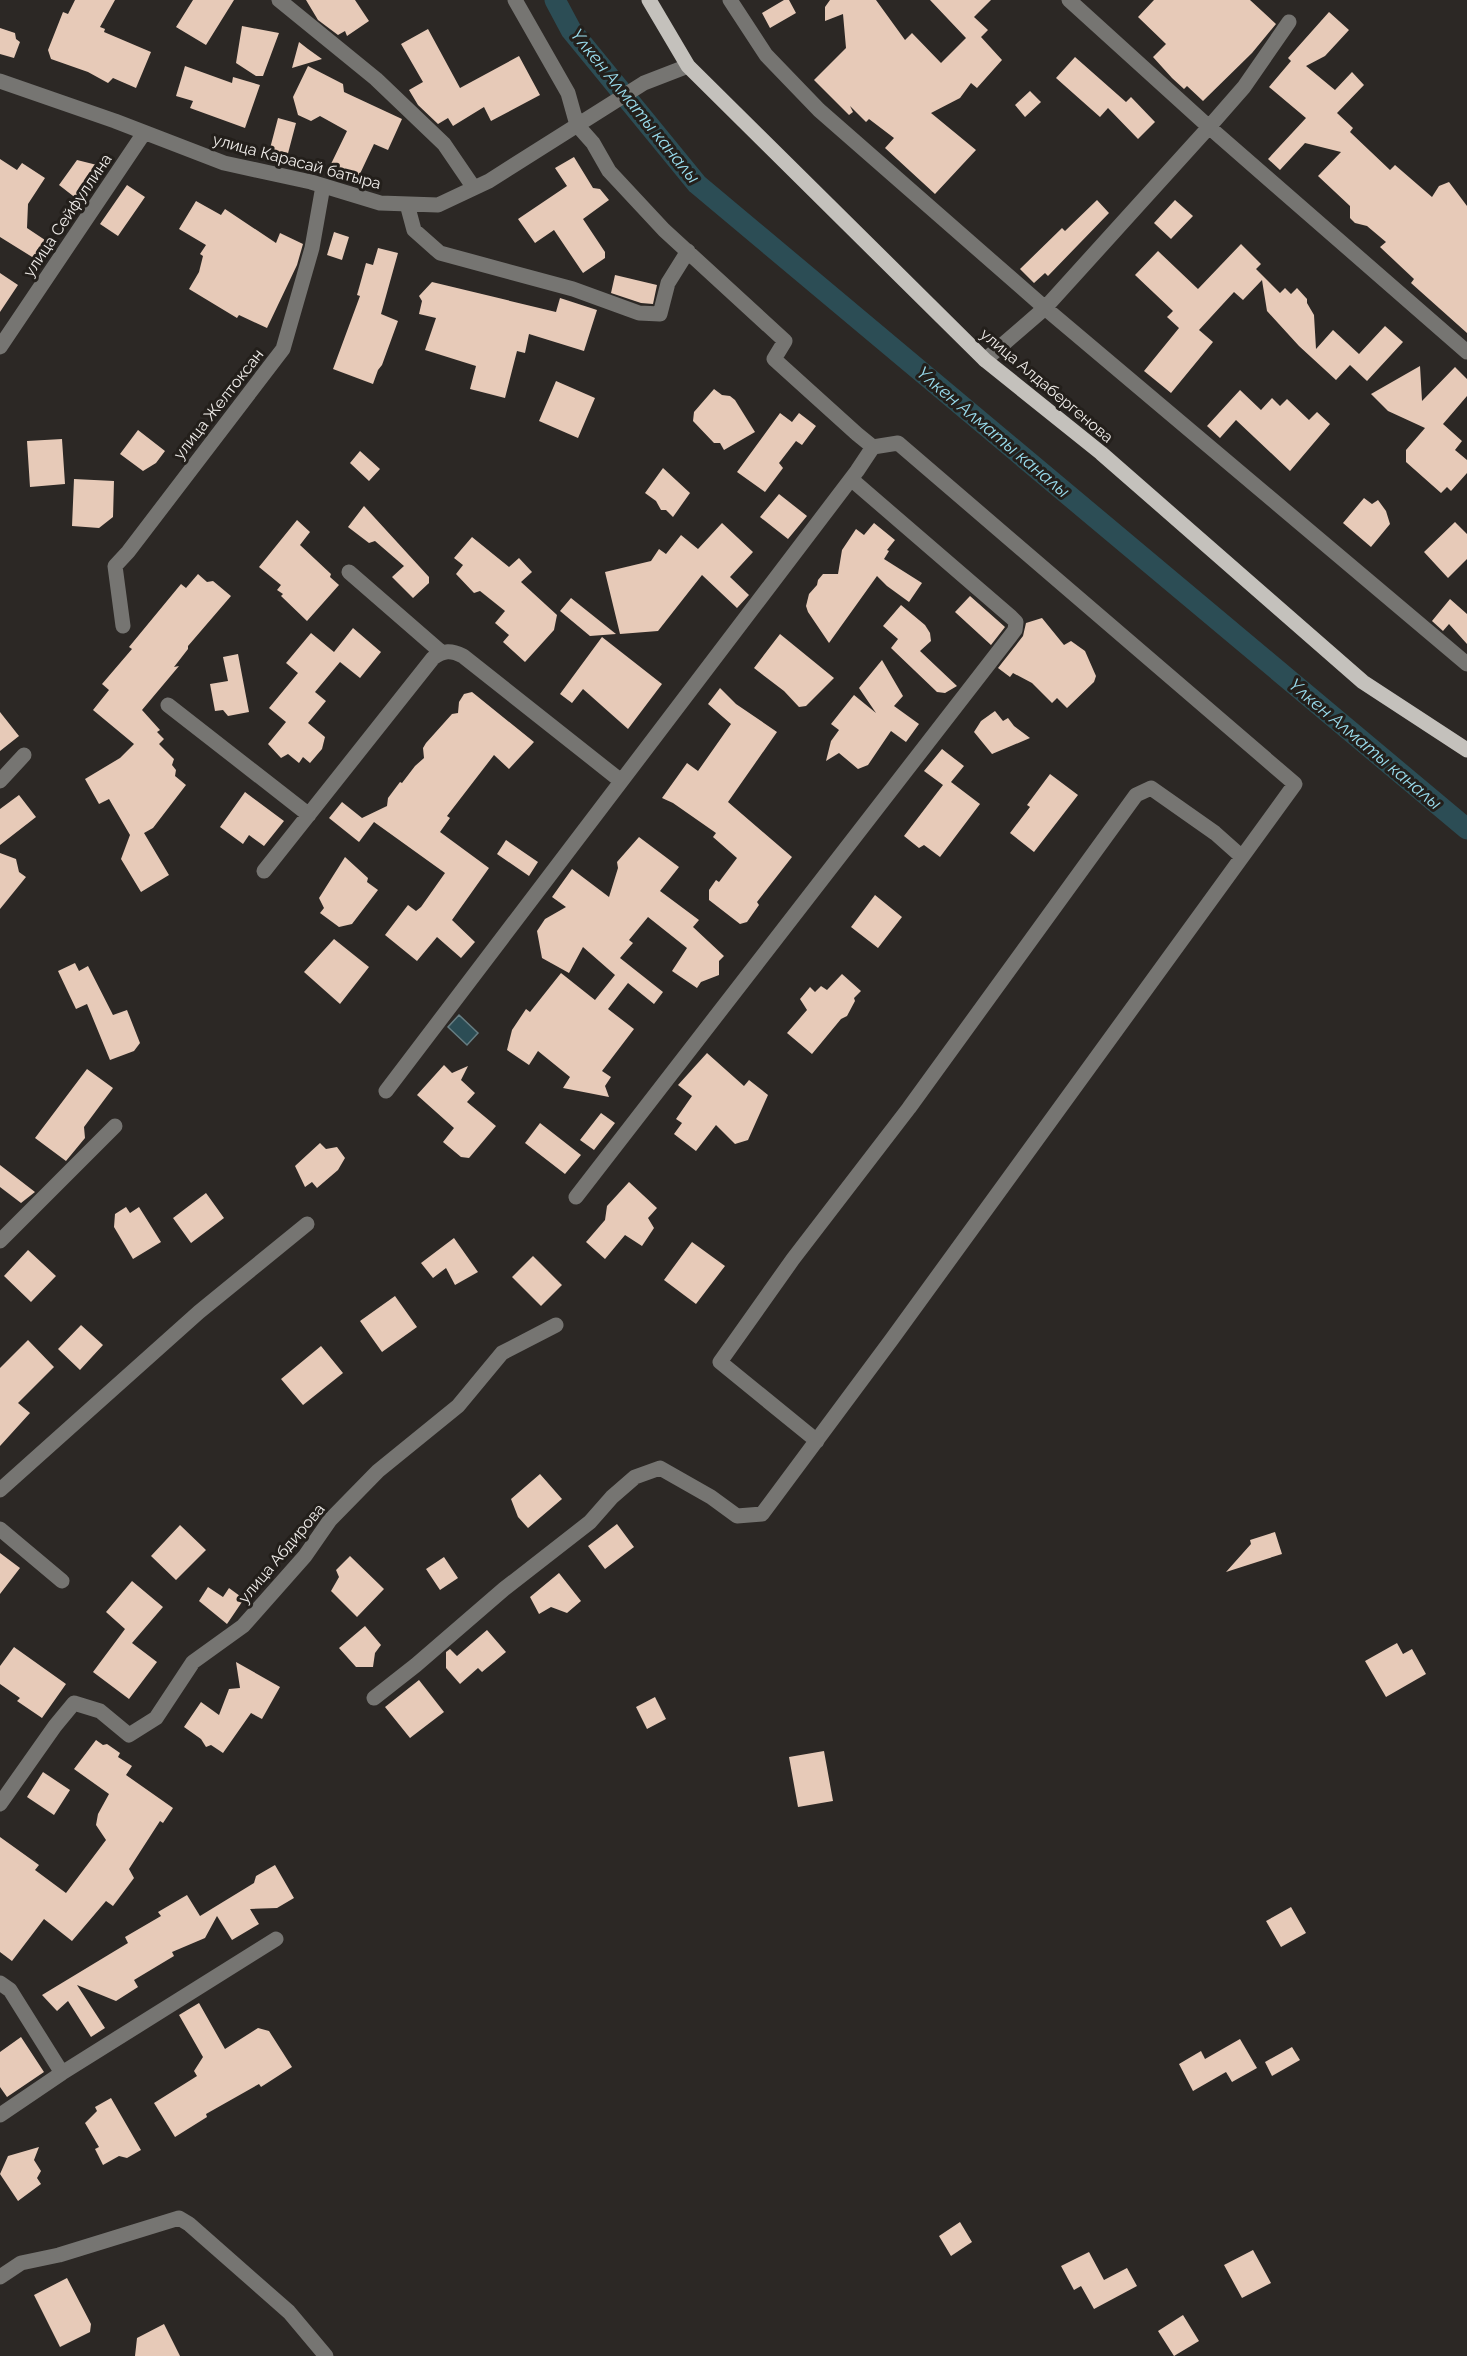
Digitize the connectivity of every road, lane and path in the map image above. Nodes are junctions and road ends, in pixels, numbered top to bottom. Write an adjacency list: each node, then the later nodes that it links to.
1 (279, 0): 13 (street)
2 (515, 0): 9 (street)
3 (649, 0): 7 (main road, улица Алдабергенова)
4 (730, 0): 16 (street)
5 (1069, 0): 10 (street)
6 (1289, 22): 10 (street)
7 (688, 66): 9 (street, улица Карасай батыра); 19 (main road, улица Алдабергенова)
8 (0, 81): 11 (street, улица Карасай батыра)
9 (577, 125): 13 (street, улица Карасай батыра); 15 (street)
10 (1209, 127): 16 (street); 18 (street)
11 (144, 133): 12 (street, улица Карасай батыра); 17 (street, улица Сейфуллина)
12 (323, 186): 14 (street, улица Карасай батыра); 23 (street, улица Желтоксан)
13 (474, 188): 14 (street, улица Карасай батыра)
14 (407, 204): 15 (street)
15 (688, 251): 20 (street)
16 (1045, 308): 19 (street); 25 (street)
17 (0, 347)
18 (1467, 352)
19 (985, 360): 27 (main road, улица Алдабергенова)
20 (873, 447): 21 (street); 32 (street)
21 (851, 479): 30 (street); 36 (street)
22 (349, 572): 24 (street)
23 (123, 626)
24 (441, 652): 30 (street); 31 (street)
25 (1467, 664)
26 (168, 705): 31 (street)
27 (1467, 750)
28 (24, 755): 29 (street)
29 (0, 781)
30 (621, 781): 34 (street)
31 (309, 814): 33 (street)
32 (1242, 857): 40 (street); 40 (street)
33 (264, 871)
34 (386, 1091)
35 (115, 1126): 38 (street)
36 (576, 1197)
37 (306, 1224): 41 (street)
38 (0, 1241)
39 (556, 1325): 45 (street, улица Абдирова)
40 (817, 1441): 44 (street)
41 (0, 1490)
42 (0, 1529): 43 (street)
43 (62, 1581)
44 (374, 1698)
45 (0, 1804)
46 (276, 1939): 48 (street)
47 (0, 1983): 48 (street)
48 (62, 2073): 49 (street)
49 (0, 2115)
50 (0, 2277): 51 (street)
51 (326, 2356)

